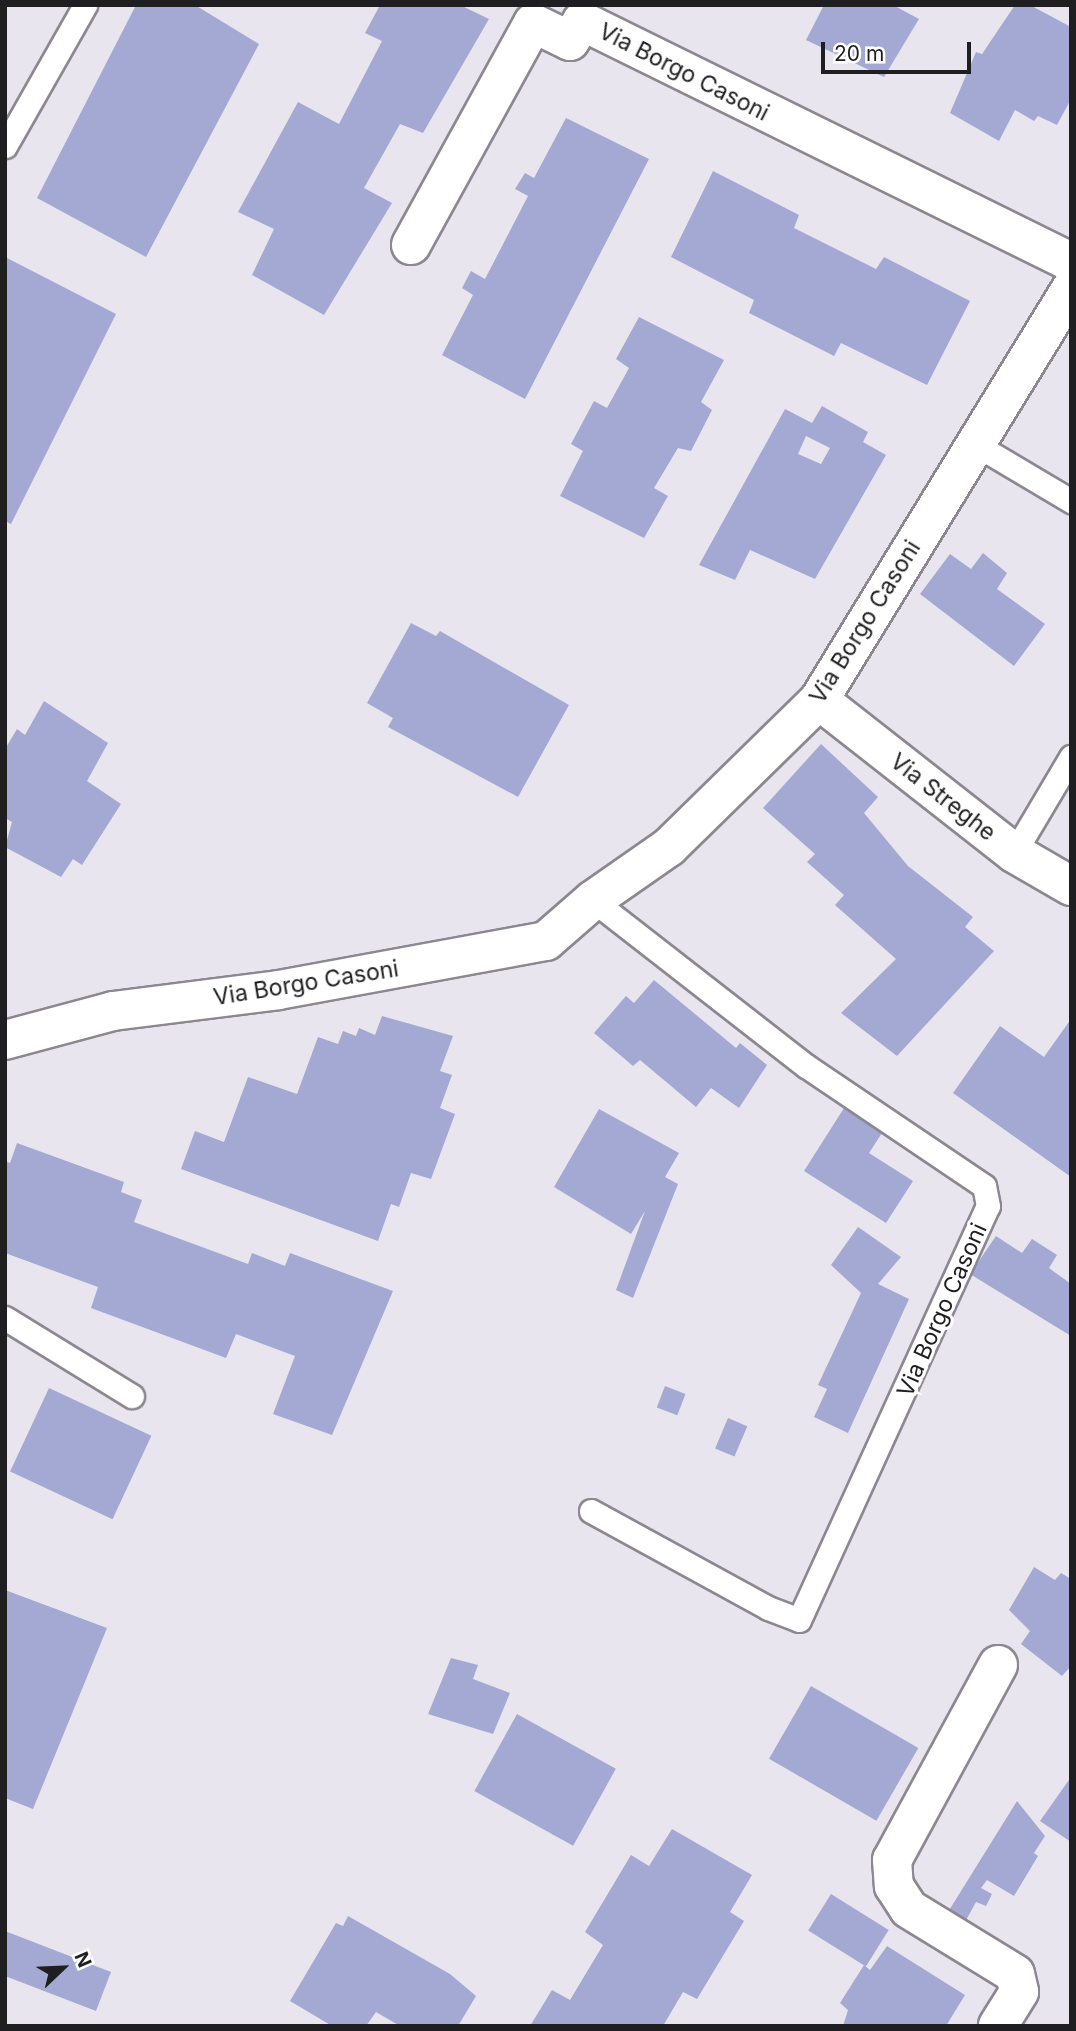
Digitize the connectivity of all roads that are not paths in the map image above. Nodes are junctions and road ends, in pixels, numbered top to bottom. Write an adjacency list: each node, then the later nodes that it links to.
1 (85, 5): 2 (lane)
2 (5, 146)
3 (411, 245): 4 (street, Via Borgo Casoni)
4 (1071, 262)
5 (1071, 288): 6 (street, Via Borgo Casoni)
6 (975, 444): 7 (lane); 8 (street, Via Borgo Casoni)
7 (1071, 501)
8 (819, 700): 10 (street, Via Streghe); 12 (street, Via Borgo Casoni)
9 (1071, 757): 10 (lane)
10 (1014, 853): 11 (street, Via Streghe)
11 (1071, 886)
12 (593, 900): 13 (street, Via Borgo Casoni); 16 (lane, Via Borgo Casoni)
13 (5, 1040)
14 (5, 1318): 15 (lane)
15 (132, 1396)
16 (591, 1511)
17 (998, 1665): 18 (street)
18 (998, 2026)

